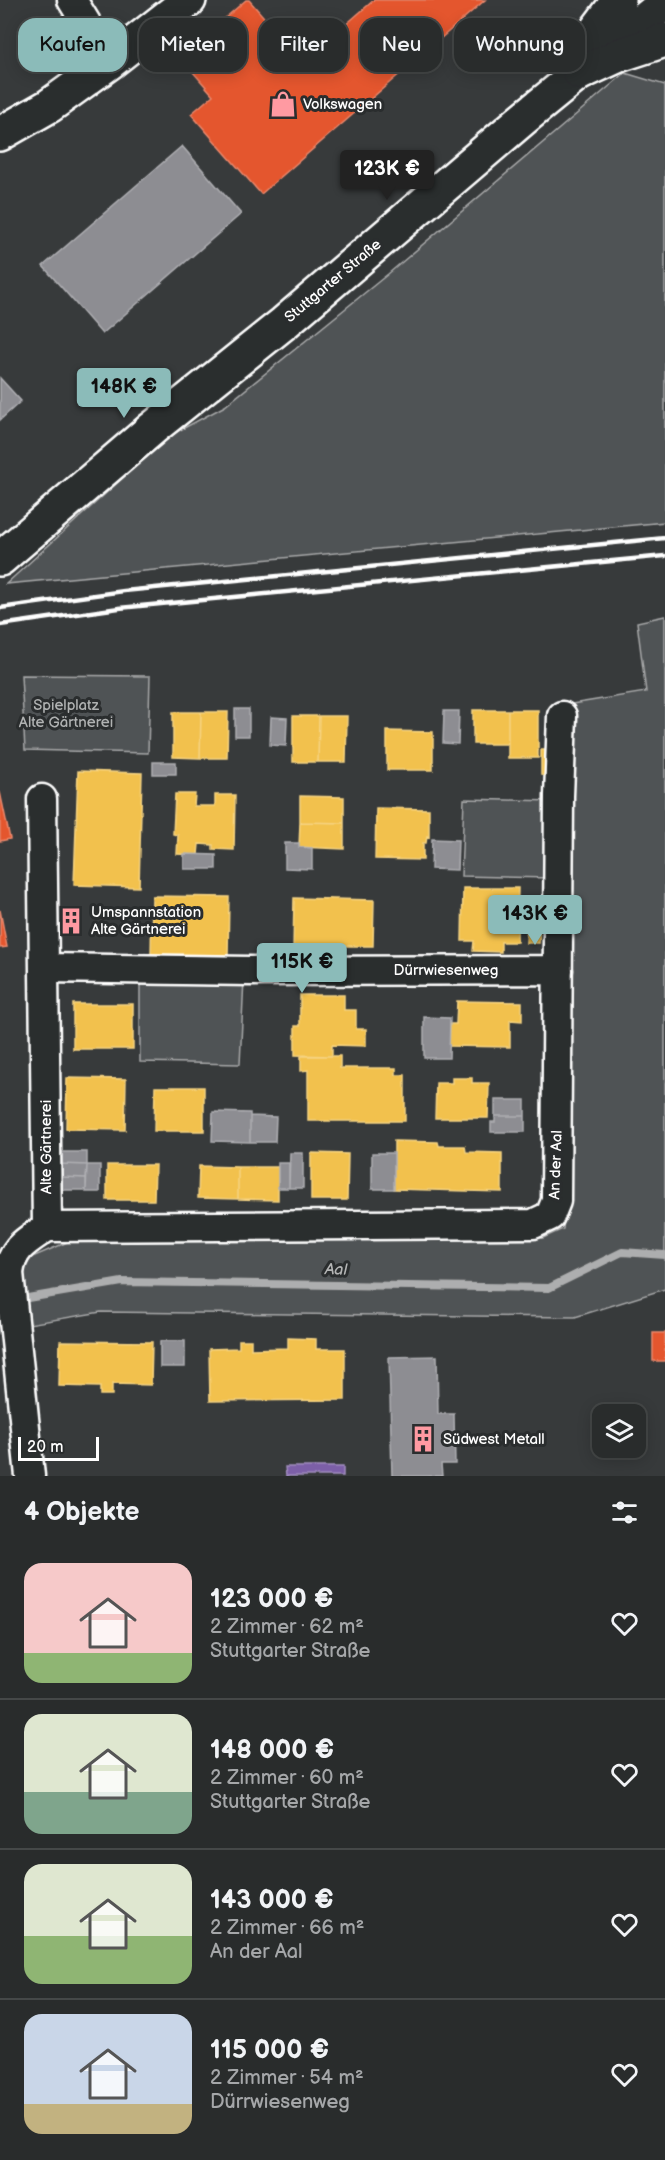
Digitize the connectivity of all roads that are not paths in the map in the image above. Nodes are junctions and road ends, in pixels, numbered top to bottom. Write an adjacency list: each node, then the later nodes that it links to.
1 (72, 0): 5 (street)
2 (189, 0): 7 (main road)
3 (619, 0): 10 (main road)
4 (665, 3): 9 (main road, Stuttgarter Straße)
5 (83, 18)
6 (665, 40): 9 (main road)
7 (127, 49)
8 (96, 72): 11 (main road)
9 (580, 73): 10 (main road, Stuttgarter Straße)
10 (524, 118): 12 (main road, Stuttgarter Straße)
11 (0, 134)
12 (0, 559)
13 (562, 716): 16 (street, An der Aal)
14 (42, 799): 15 (street, Alte Gärtnerei)
15 (45, 968): 16 (street, Dürrwiesenweg); 17 (street, Alte Gärtnerei)
16 (558, 970): 17 (street, An der Aal)
17 (47, 1227): 18 (street)
18 (30, 1476)

